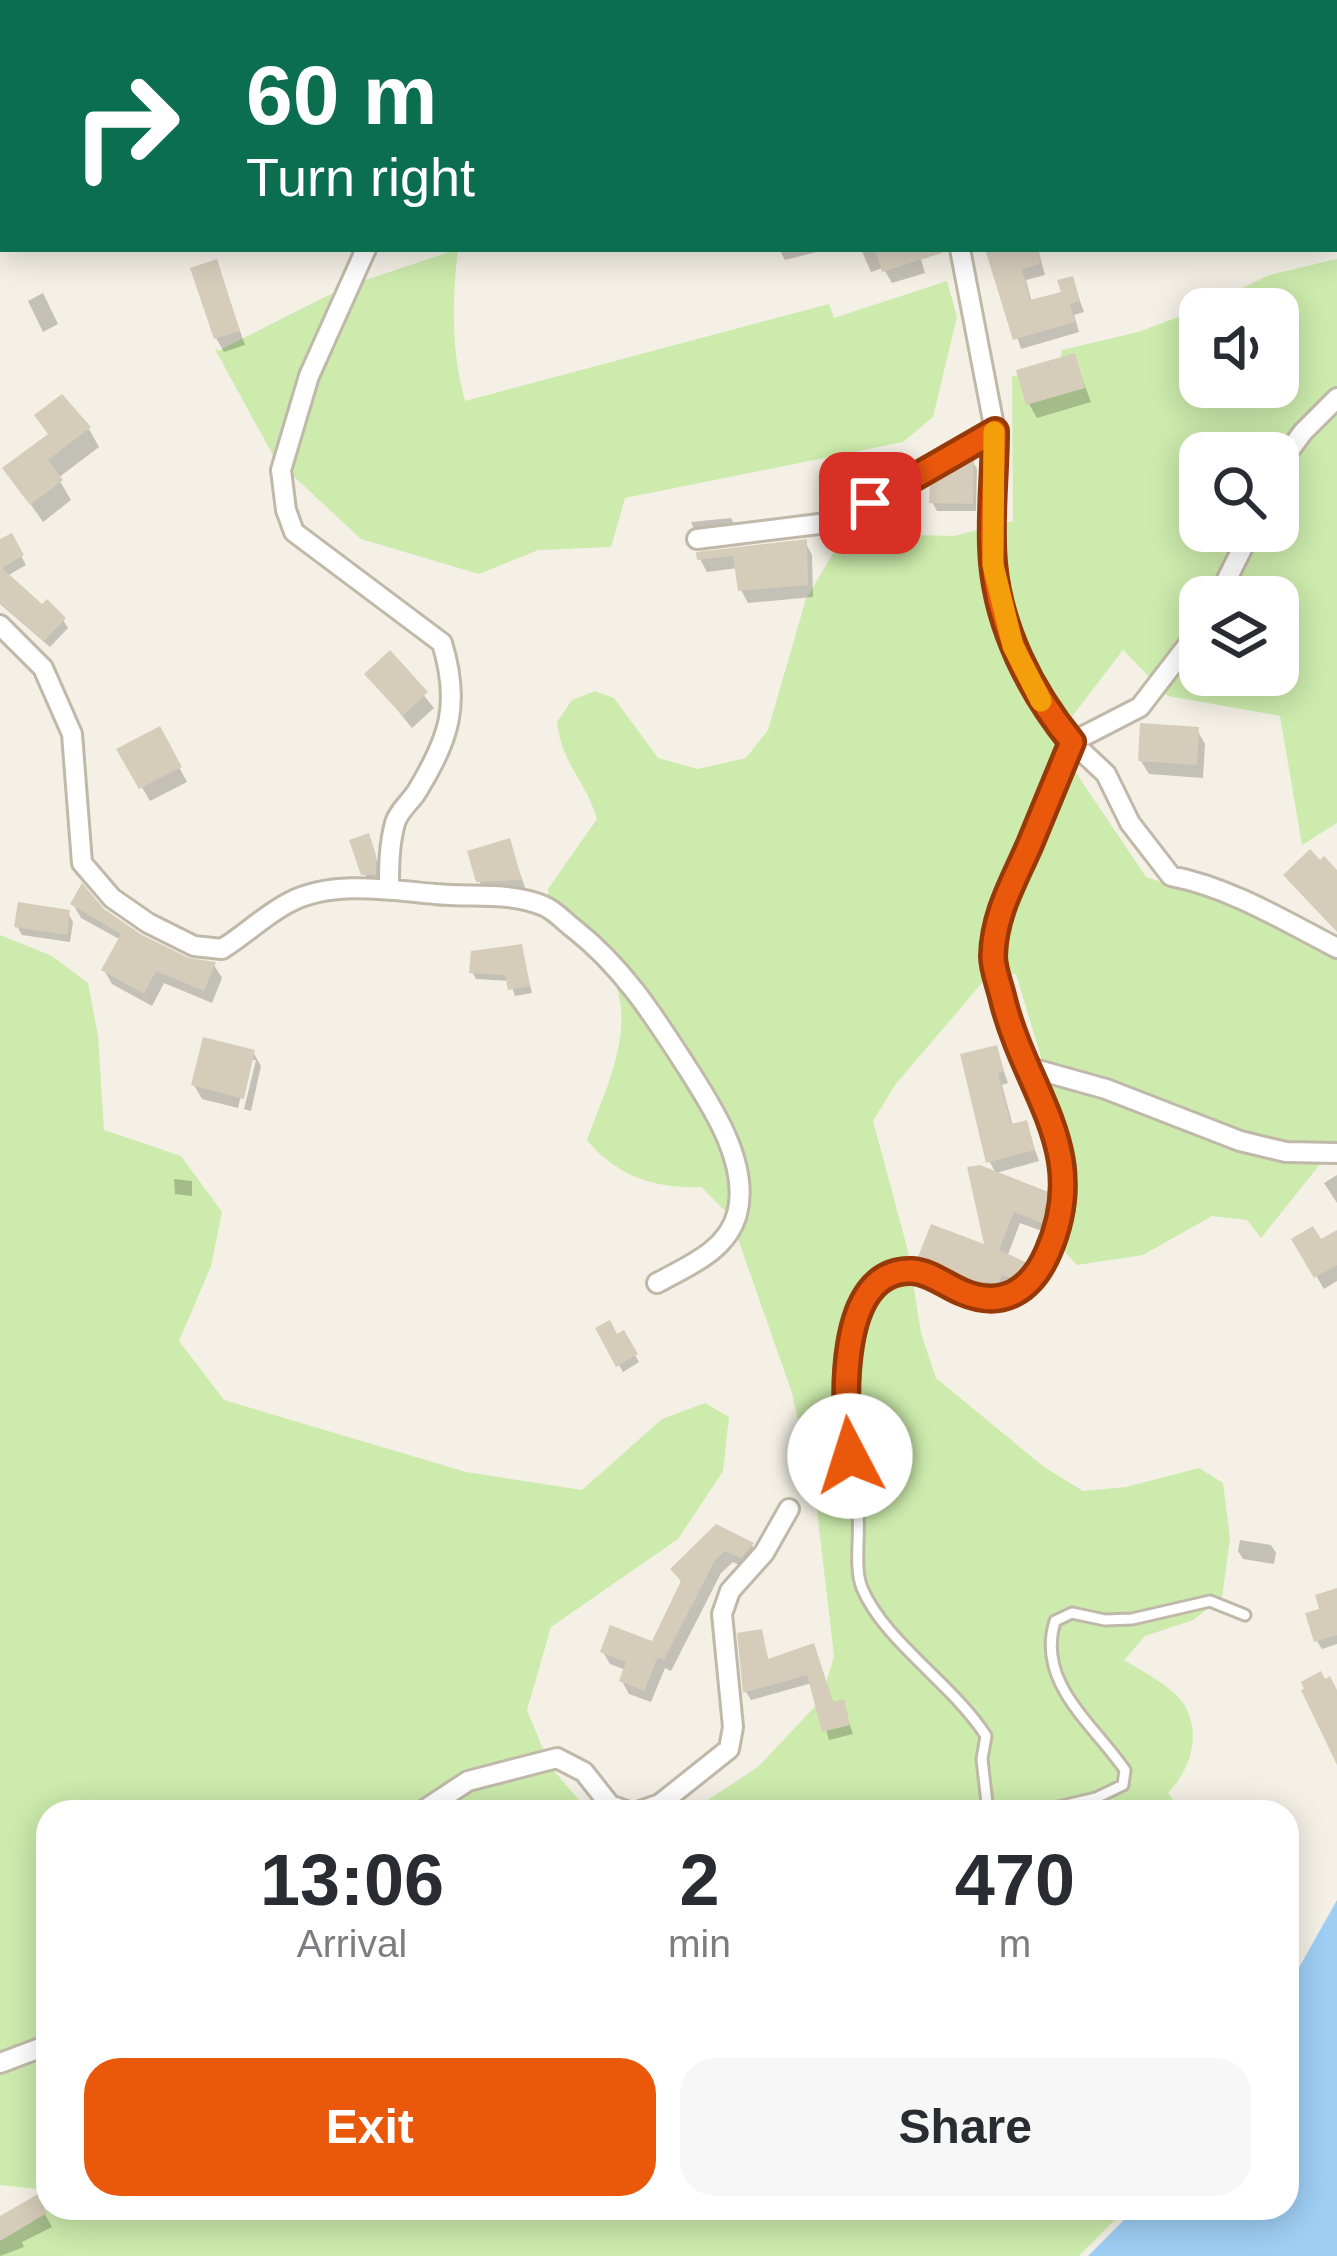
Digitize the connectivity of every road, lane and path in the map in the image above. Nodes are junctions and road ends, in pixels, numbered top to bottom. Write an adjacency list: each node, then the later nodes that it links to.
1 (365, 252): 10 (street)
2 (961, 252): 4 (street)
3 (1336, 400): 5 (street)
4 (995, 431): 6 (street); 9 (street)
5 (1299, 442)
6 (697, 539)
7 (0, 626): 10 (street)
8 (1179, 656): 9 (street)
9 (1072, 742): 11 (street); 12 (street)
10 (389, 889): 15 (street)
11 (1337, 948)
12 (1027, 1066): 13 (street); 14 (street)
13 (1337, 1154)
14 (1048, 1252): 21 (lane)
15 (657, 1283)
16 (789, 1509): 20 (street)
17 (1245, 1615): 22 (lane)
18 (440, 1800): 19 (street)
19 (607, 1800)
20 (665, 1800)
21 (987, 1800)
22 (1080, 1800)
23 (36, 2050): 24 (street)
24 (0, 2063)

